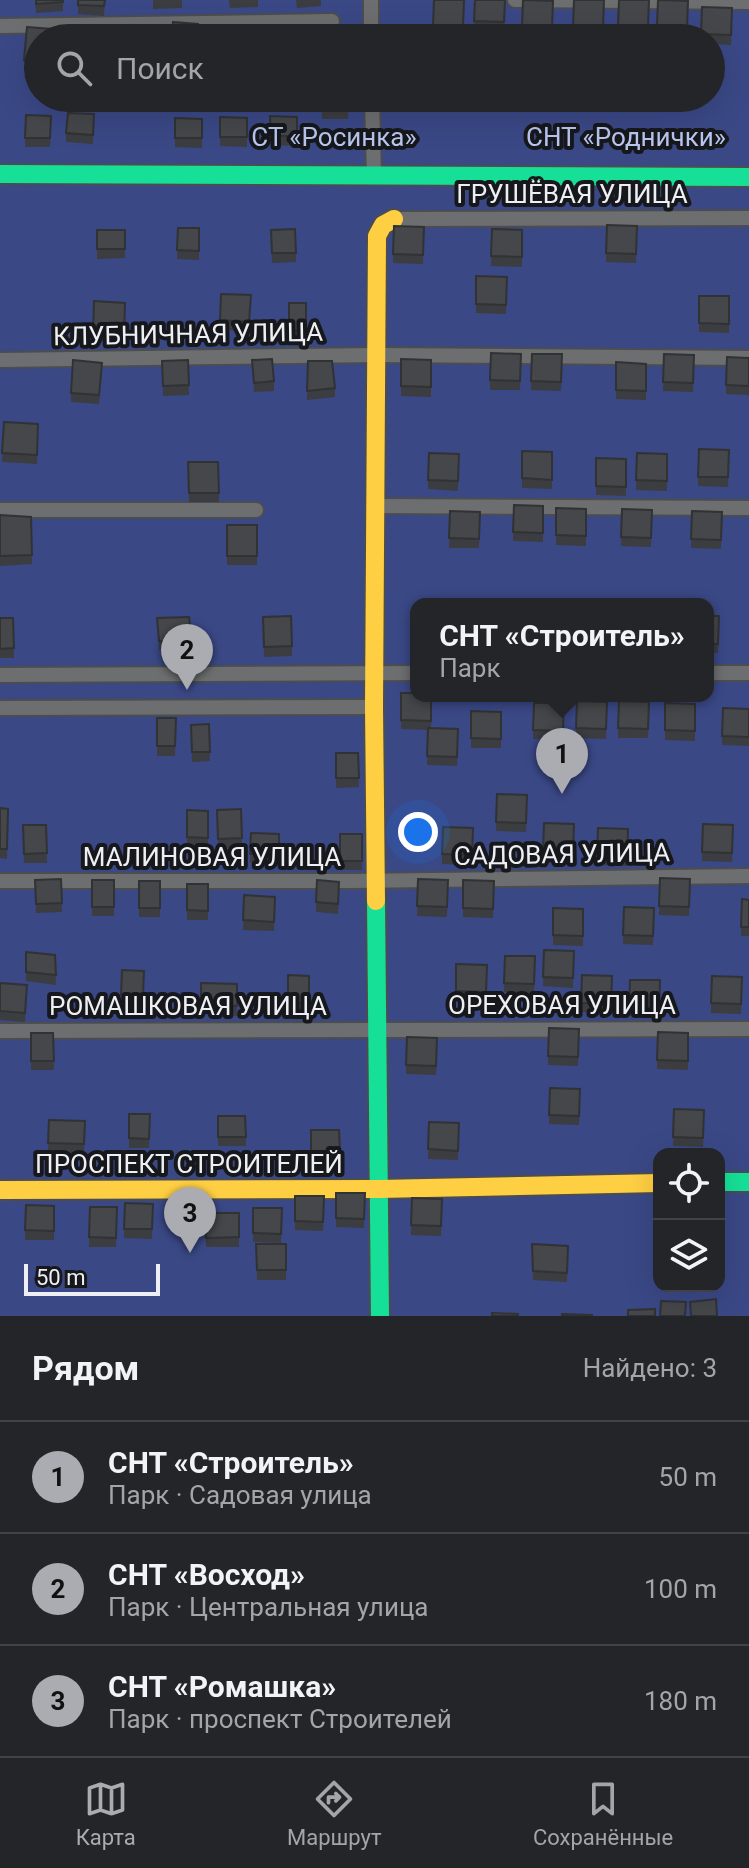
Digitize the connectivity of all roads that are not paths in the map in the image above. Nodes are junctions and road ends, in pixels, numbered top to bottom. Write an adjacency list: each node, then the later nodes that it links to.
1 (371, 0): 6 (street)
2 (515, 0): 3 (street)
3 (749, 2)
4 (332, 21): 5 (street)
5 (133, 24)
6 (371, 24)
7 (0, 26): 8 (street)
8 (24, 26)
9 (372, 112): 11 (street)
10 (0, 174): 11 (street)
11 (374, 176): 12 (street)
12 (749, 177)
13 (749, 218): 14 (street, ГРУШЁВАЯ УЛИЦА)
14 (394, 219): 15 (street)
15 (376, 355): 16 (street, КЛУБНИЧНАЯ УЛИЦА); 17 (street, КЛУБНИЧНАЯ УЛИЦА); 18 (street)
16 (749, 358)
17 (0, 360)
18 (376, 506): 19 (street); 22 (street)
19 (749, 508)
20 (0, 510): 21 (street)
21 (256, 510)
22 (374, 673): 23 (street); 26 (street); 27 (street)
23 (410, 673)
24 (714, 673): 25 (street)
25 (749, 673)
26 (0, 675)
27 (374, 707): 28 (street); 31 (street)
28 (0, 708)
29 (749, 876): 31 (street, САДОВАЯ УЛИЦА)
30 (0, 881): 31 (street, МАЛИНОВАЯ УЛИЦА)
31 (376, 881): 32 (street)
32 (376, 1029): 33 (street, ОРЕХОВАЯ УЛИЦА); 34 (street, РОМАШКОВАЯ УЛИЦА); 38 (street)
33 (749, 1029)
34 (0, 1031)
35 (725, 1182): 36 (street)
36 (749, 1182)
37 (653, 1183): 38 (street, ПРОСПЕКТ СТРОИТЕЛЕЙ)
38 (379, 1189): 39 (street, ПРОСПЕКТ СТРОИТЕЛЕЙ); 40 (street)
39 (0, 1190)
40 (380, 1316)

